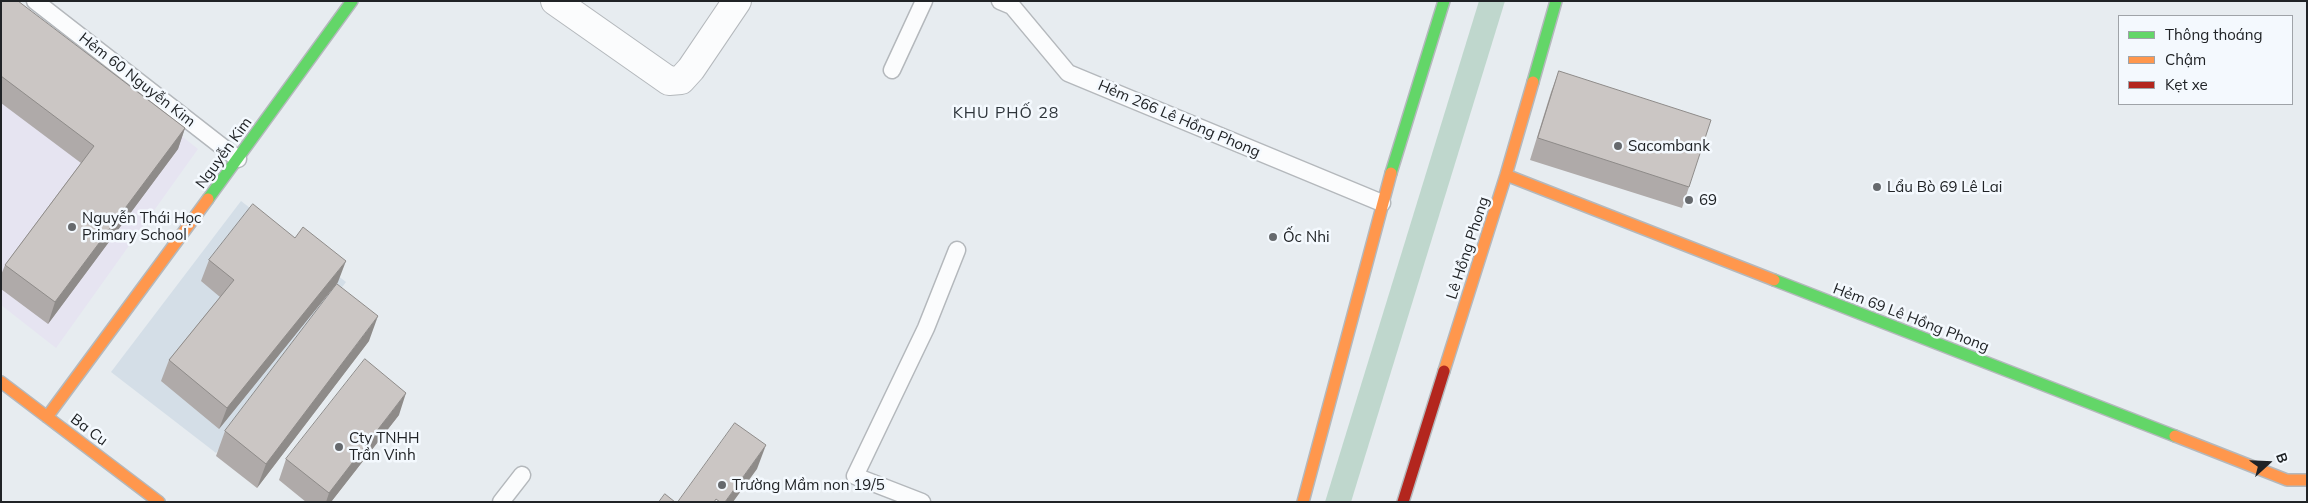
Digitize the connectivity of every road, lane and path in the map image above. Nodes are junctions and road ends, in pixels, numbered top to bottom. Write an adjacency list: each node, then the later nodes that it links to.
1 (35, 1): 10 (lane, Hẻm 60 Nguyễn Kim)
2 (352, 1): 10 (street, Nguyễn Kim)
3 (555, 1): 4 (street)
4 (737, 1)
5 (924, 1): 9 (lane)
6 (1000, 1): 12 (lane, Hẻm 266 Lê Hồng Phong)
7 (1444, 1): 12 (street)
8 (1556, 1): 11 (street, Lê Hồng Phong)
9 (892, 70)
10 (238, 159): 15 (street, Nguyễn Kim)
11 (1506, 176): 17 (street, Hẻm 69 Lê Hồng Phong); 22 (street, Lê Hồng Phong)
12 (1382, 203): 21 (street)
13 (957, 250): 20 (lane)
14 (1, 382): 15 (street, Ba Cu)
15 (47, 417): 18 (street, Ba Cu)
16 (522, 475): 19 (lane)
17 (2307, 480)
18 (159, 502)
19 (501, 502)
20 (922, 502)
21 (1303, 502)
22 (1403, 502)

